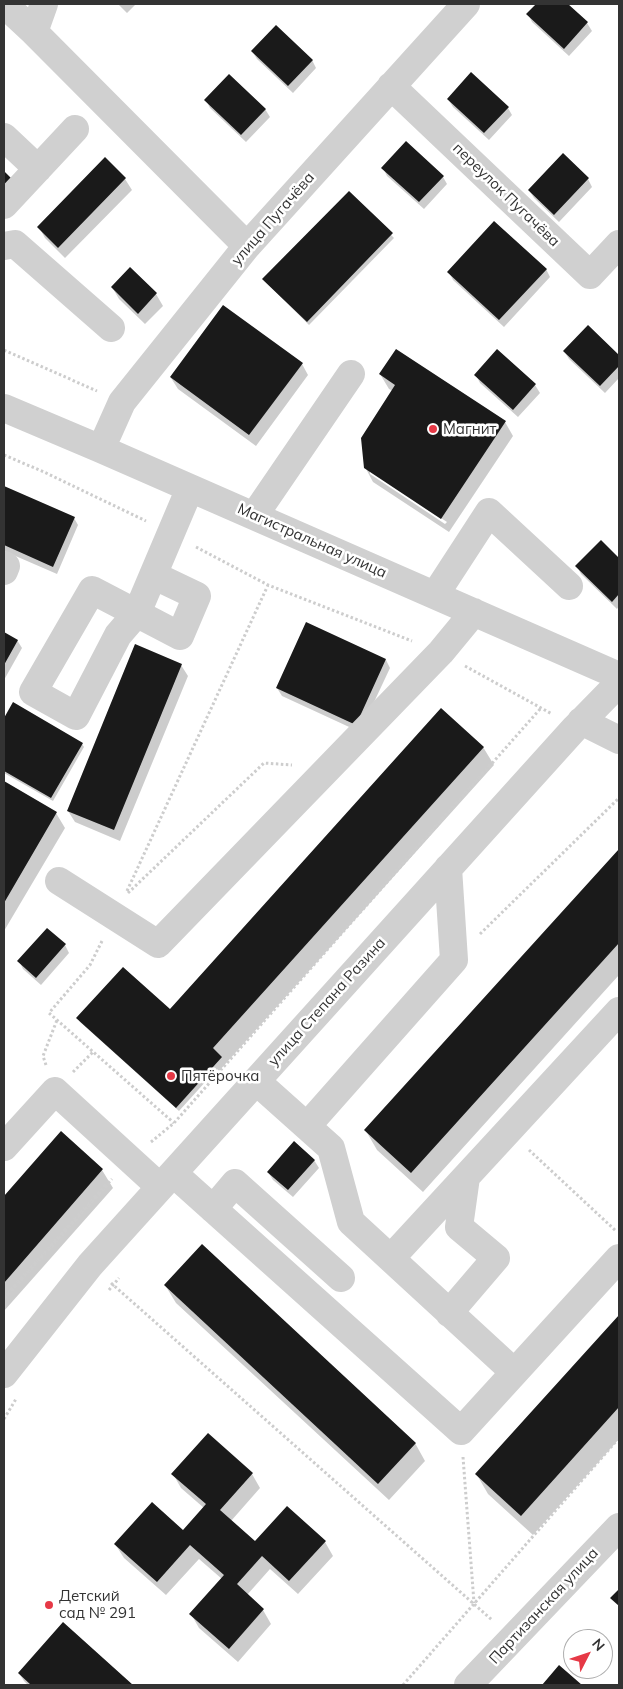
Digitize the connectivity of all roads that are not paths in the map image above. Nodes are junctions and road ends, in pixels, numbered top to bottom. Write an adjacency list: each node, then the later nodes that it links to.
1 (4, 4): 4 (street)
2 (44, 4): 4 (street)
3 (466, 4): 5 (street, улица Пугачёва)
4 (34, 32): 12 (street)
5 (391, 86): 10 (street, переулок Пугачёва); 12 (street, улица Пугачёва)
6 (75, 129): 8 (street)
7 (4, 137): 8 (street)
8 (38, 169): 9 (street)
9 (4, 205)
10 (619, 244)
11 (4, 246): 13 (street)
12 (247, 246): 16 (street, улица Пугачёва)
13 (111, 328)
14 (350, 374): 18 (street)
15 (4, 408): 16 (street, Магистральная улица)
16 (101, 449): 17 (street, Магистральная улица)
17 (190, 488): 18 (street, Магистральная улица); 21 (street)
18 (254, 516): 23 (street, Магистральная улица)
19 (4, 565): 20 (street)
20 (4, 570)
21 (153, 576): 21 (street)
22 (570, 586): 23 (street)
23 (435, 595): 24 (street, Магистральная улица)
24 (474, 612): 25 (street, Магистральная улица); 30 (street)
25 (619, 676)
26 (619, 683): 27 (street, улица Степана Разина)
27 (578, 725): 28 (street); 29 (street, улица Степана Разина)
28 (619, 740)
29 (448, 868): 32 (street, улица Степана Разина); 33 (street)
30 (60, 881)
31 (619, 1010): 35 (street)
32 (256, 1081): 33 (street); 36 (street, улица Степана Разина)
33 (307, 1126): 38 (street)
34 (8, 1136): 36 (street)
35 (466, 1177): 38 (street); 41 (street)
36 (167, 1180): 37 (street); 43 (street, улица Степана Разина)
37 (214, 1209): 40 (street); 42 (street)
38 (391, 1258): 41 (street)
39 (619, 1258): 42 (street)
40 (341, 1278)
41 (449, 1313): 42 (street)
42 (514, 1372)
43 (4, 1374)
44 (619, 1526): 45 (street, Партизанская улица)
45 (468, 1685)

